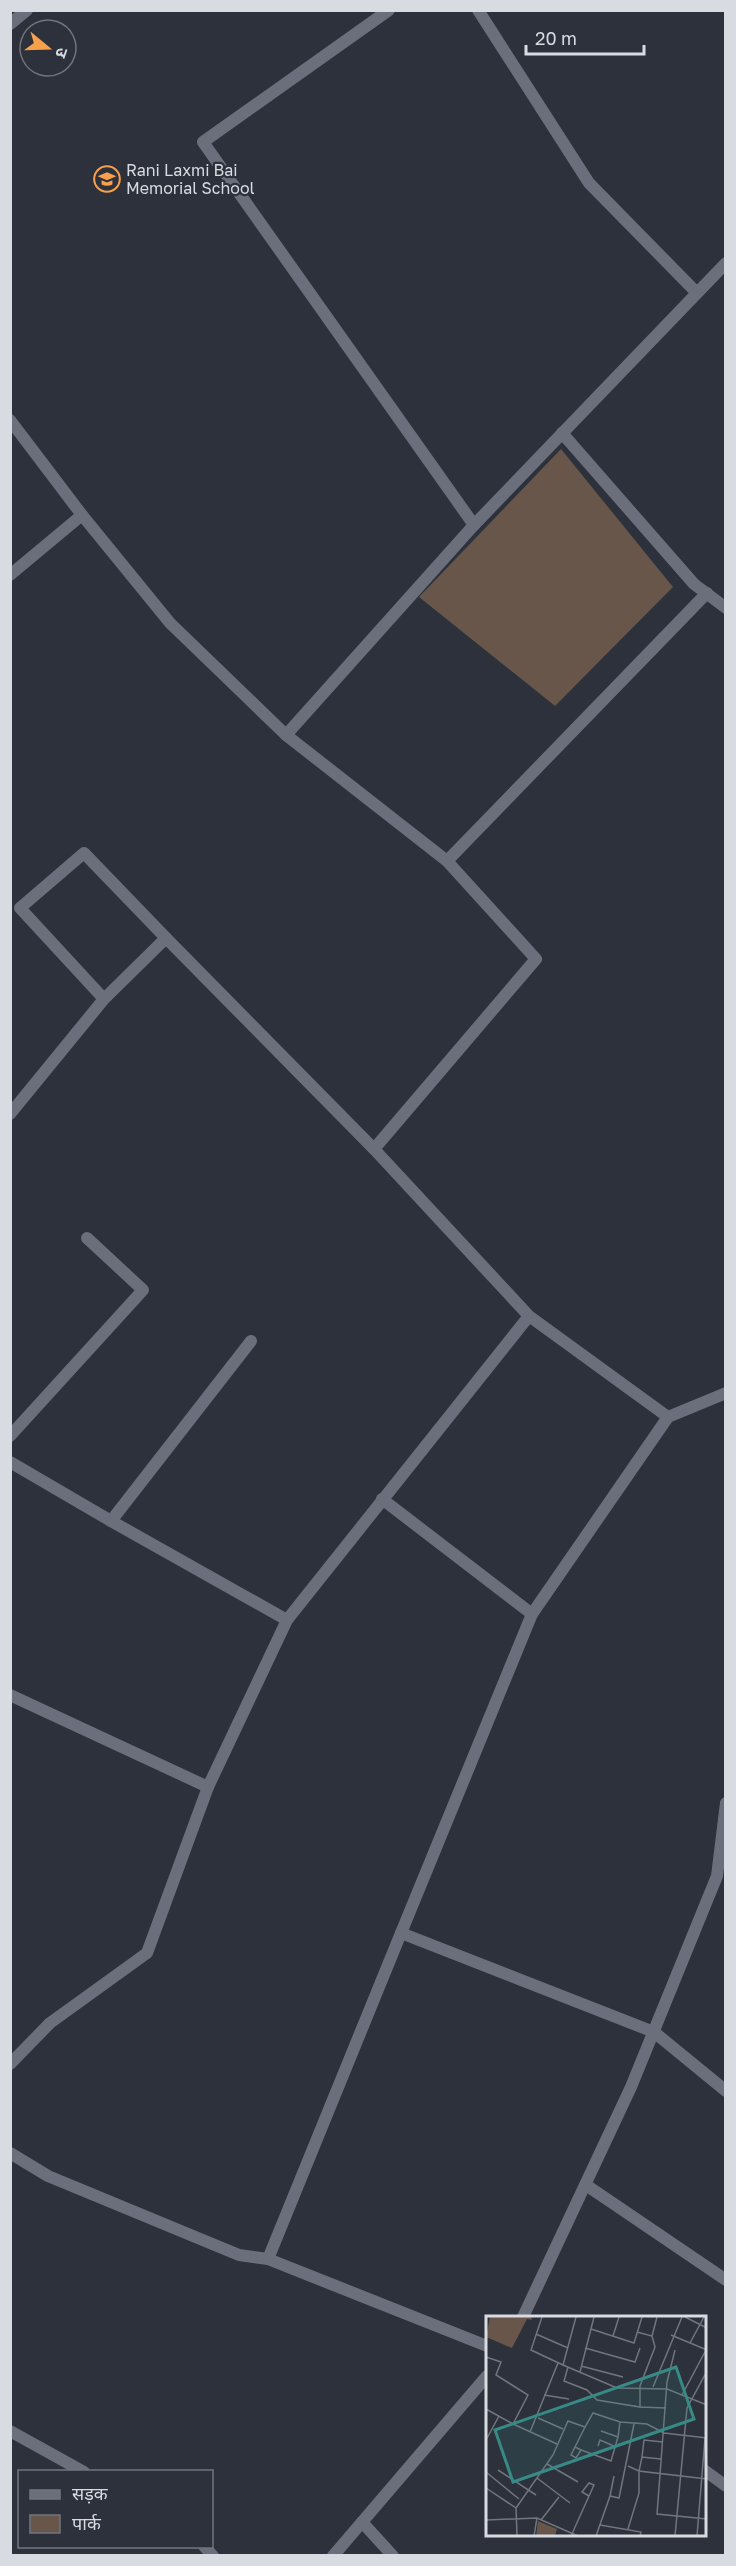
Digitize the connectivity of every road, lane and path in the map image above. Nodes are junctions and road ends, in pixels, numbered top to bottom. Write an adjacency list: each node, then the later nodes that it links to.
1 (27, 10): 4 (street)
2 (389, 10): 10 (street)
3 (478, 10): 6 (street)
4 (10, 24)
5 (726, 263): 6 (street)
6 (697, 293): 8 (street)
7 (10, 420): 9 (street)
8 (562, 433): 10 (street); 12 (street)
9 (82, 515): 11 (street); 14 (street)
10 (474, 525): 14 (street)
11 (10, 575)
12 (707, 593): 13 (street); 15 (street)
13 (726, 608)
14 (286, 735): 15 (street)
15 (447, 861): 19 (street)
16 (166, 938): 17 (street); 17 (street); 19 (street)
17 (104, 999): 18 (street)
18 (10, 1114)
19 (374, 1149): 21 (street)
20 (87, 1239): 25 (street)
21 (529, 1316): 24 (street); 27 (street)
22 (251, 1341): 28 (street)
23 (726, 1393): 24 (street)
24 (668, 1417): 29 (street)
25 (10, 1436)
26 (10, 1462): 28 (street)
27 (382, 1499): 29 (street); 30 (street)
28 (111, 1521): 30 (street)
29 (532, 1614): 34 (street)
30 (287, 1620): 32 (street)
31 (10, 1695): 32 (street)
32 (208, 1786): 36 (street)
33 (726, 1803): 35 (street)
34 (401, 1933): 35 (street); 40 (street)
35 (654, 2032): 37 (street); 39 (street)
36 (10, 2064)
37 (726, 2091)
38 (10, 2154): 40 (street)
39 (586, 2185): 41 (street); 42 (street)
40 (268, 2259): 43 (street)
41 (726, 2280)
42 (523, 2316)
43 (486, 2346)
44 (486, 2377): 49 (street)
45 (10, 2431): 46 (street)
46 (80, 2470)
47 (706, 2471): 48 (street)
48 (726, 2486)
49 (362, 2522): 50 (street); 51 (street)
50 (333, 2556)
51 (393, 2556)

